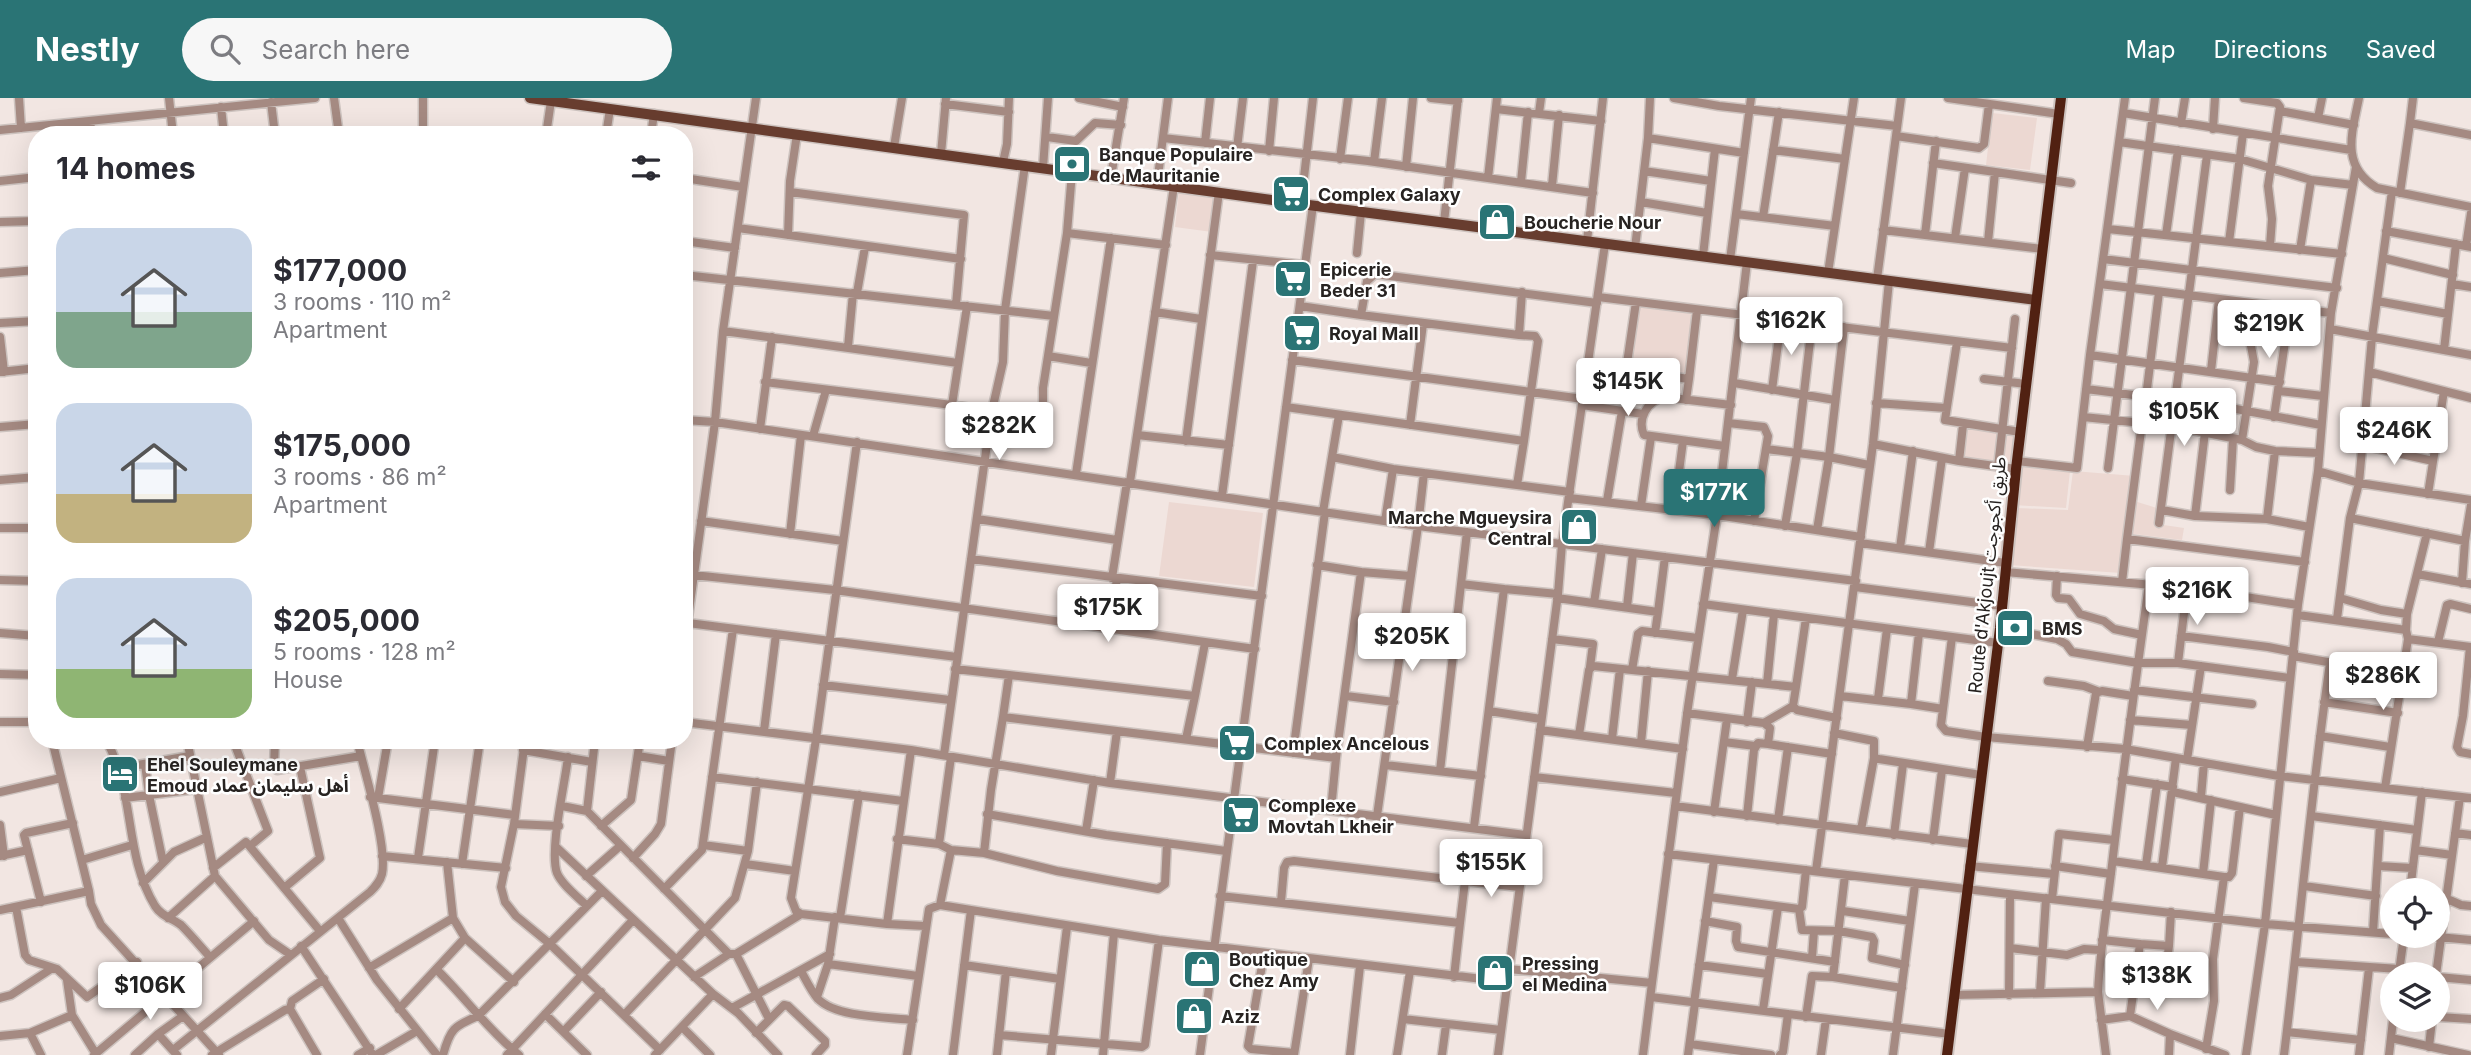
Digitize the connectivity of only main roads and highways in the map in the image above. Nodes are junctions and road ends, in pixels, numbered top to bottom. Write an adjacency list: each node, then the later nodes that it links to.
1 (530, 98): 3 (main road)
2 (2061, 98): 4 (highway, Route d'Akjoujt طريق أكجوجت)
3 (606, 105): 4 (main road)
4 (2036, 300): 5 (highway, Route d'Akjoujt طريق أكجوجت)
5 (1947, 1055)

